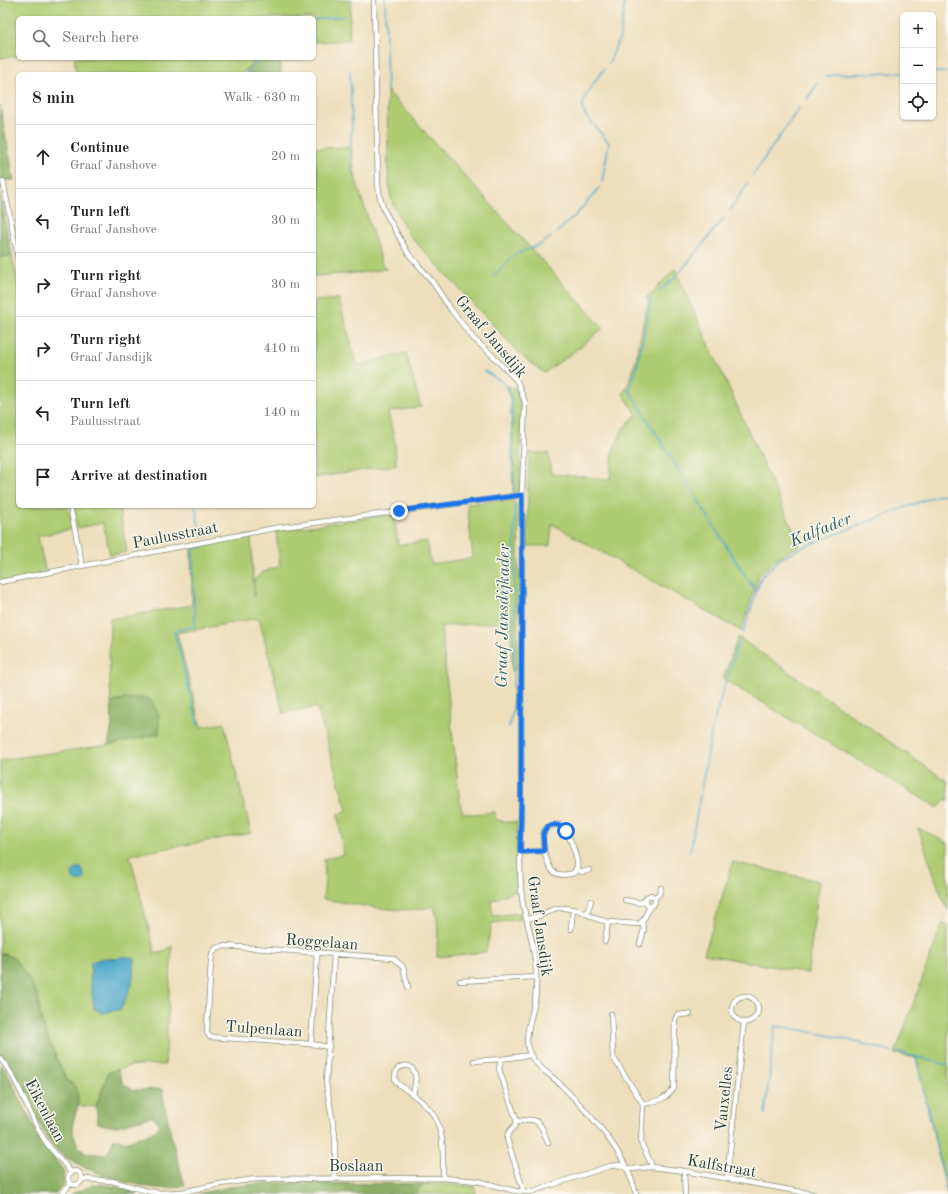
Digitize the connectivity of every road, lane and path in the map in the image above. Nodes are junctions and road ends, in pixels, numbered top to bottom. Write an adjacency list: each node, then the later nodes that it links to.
1 (374, 0): 4 (street, Graaf Jansdijk)
2 (3, 181): 3 (street)
3 (16, 248)
4 (522, 495): 6 (street, Paulusstraat); 9 (street, Graaf Jansdijk)
5 (70, 508): 6 (street)
6 (82, 566): 7 (street, Paulusstraat)
7 (0, 582)
8 (544, 851): 9 (street); 10 (street); 10 (street)
9 (520, 852): 20 (street, Graaf Jansdijk)
10 (576, 870): 11 (street)
11 (589, 870)
12 (661, 888): 13 (street)
13 (655, 898): 15 (street); 17 (street)
14 (625, 900): 15 (street)
15 (646, 900): 17 (street)
16 (591, 901): 19 (street)
17 (650, 906): 22 (street)
18 (573, 909): 19 (street); 20 (street); 23 (street)
19 (586, 914): 21 (street)
20 (526, 919): 29 (street, Graaf Jansdijk)
21 (608, 922): 22 (street); 24 (street)
22 (642, 923): 25 (street)
23 (571, 929)
24 (606, 941)
25 (640, 944)
26 (216, 948): 27 (street, Roggelaan); 35 (street, Tulpenlaan)
27 (317, 954): 28 (street, Roggelaan); 35 (street)
28 (334, 955): 31 (street, Roggelaan); 36 (street)
29 (536, 977): 30 (street); 37 (street, Graaf Jansdijk)
30 (460, 981)
31 (408, 987)
32 (611, 1014): 42 (street)
33 (690, 1014): 42 (street)
34 (744, 1022): 34 (street); 51 (street, Vauxelles)
35 (311, 1044): 36 (street)
36 (329, 1047): 49 (street)
37 (531, 1055): 39 (street); 45 (street, Graaf Jansdijk)
38 (0, 1058): 48 (street, Eikenlaan)
39 (501, 1059): 40 (street); 43 (street)
40 (474, 1061)
41 (413, 1094): 41 (street); 50 (street)
42 (643, 1104): 46 (street)
43 (517, 1122): 44 (street); 54 (street)
44 (548, 1143)
45 (626, 1166): 46 (street, Kalfstraat); 54 (street); 56 (street, Graaf Jansdijk)
46 (650, 1167): 47 (street, Kalfstraat)
47 (684, 1171): 51 (street, Kalfstraat); 57 (street)
48 (71, 1173): 52 (street, Boslaan); 53 (street)
49 (335, 1178): 50 (street, Boslaan); 52 (street, Boslaan)
50 (443, 1178): 54 (street, Boslaan)
51 (727, 1178): 58 (street, Kalfstraat)
52 (83, 1179): 53 (street, Boslaan)
53 (70, 1184): 55 (street)
54 (528, 1193)
55 (62, 1194)
56 (636, 1194)
57 (685, 1194)
58 (813, 1194)

